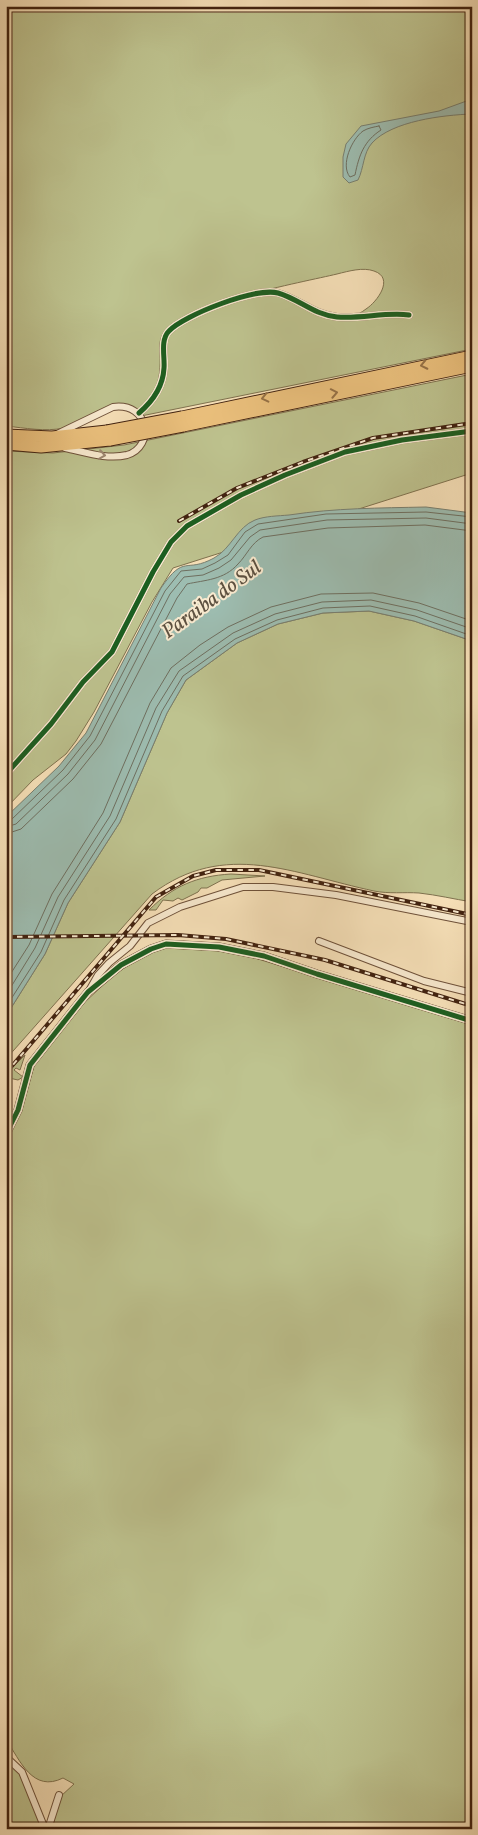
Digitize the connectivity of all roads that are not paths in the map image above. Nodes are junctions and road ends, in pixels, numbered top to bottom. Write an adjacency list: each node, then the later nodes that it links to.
1 (409, 315): 4 (street)
2 (472, 356): 5 (highway, one-way to 5)
3 (472, 366): 5 (highway, one-way to 3)
4 (139, 413): 8 (street); 8 (street, one-way to 4)
5 (183, 421): 8 (highway, bridge)
6 (472, 431): 10 (street)
7 (6, 435): 8 (highway)
8 (53, 441): 9 (highway)
9 (6, 444)
10 (6, 774)
11 (472, 922): 13 (street)
12 (319, 941): 14 (street)
13 (88, 992): 15 (street); 16 (street)
14 (472, 993)
15 (472, 1021)
16 (6, 1134)
17 (6, 1757): 19 (street)
18 (59, 1795): 19 (street)
19 (46, 1829)

